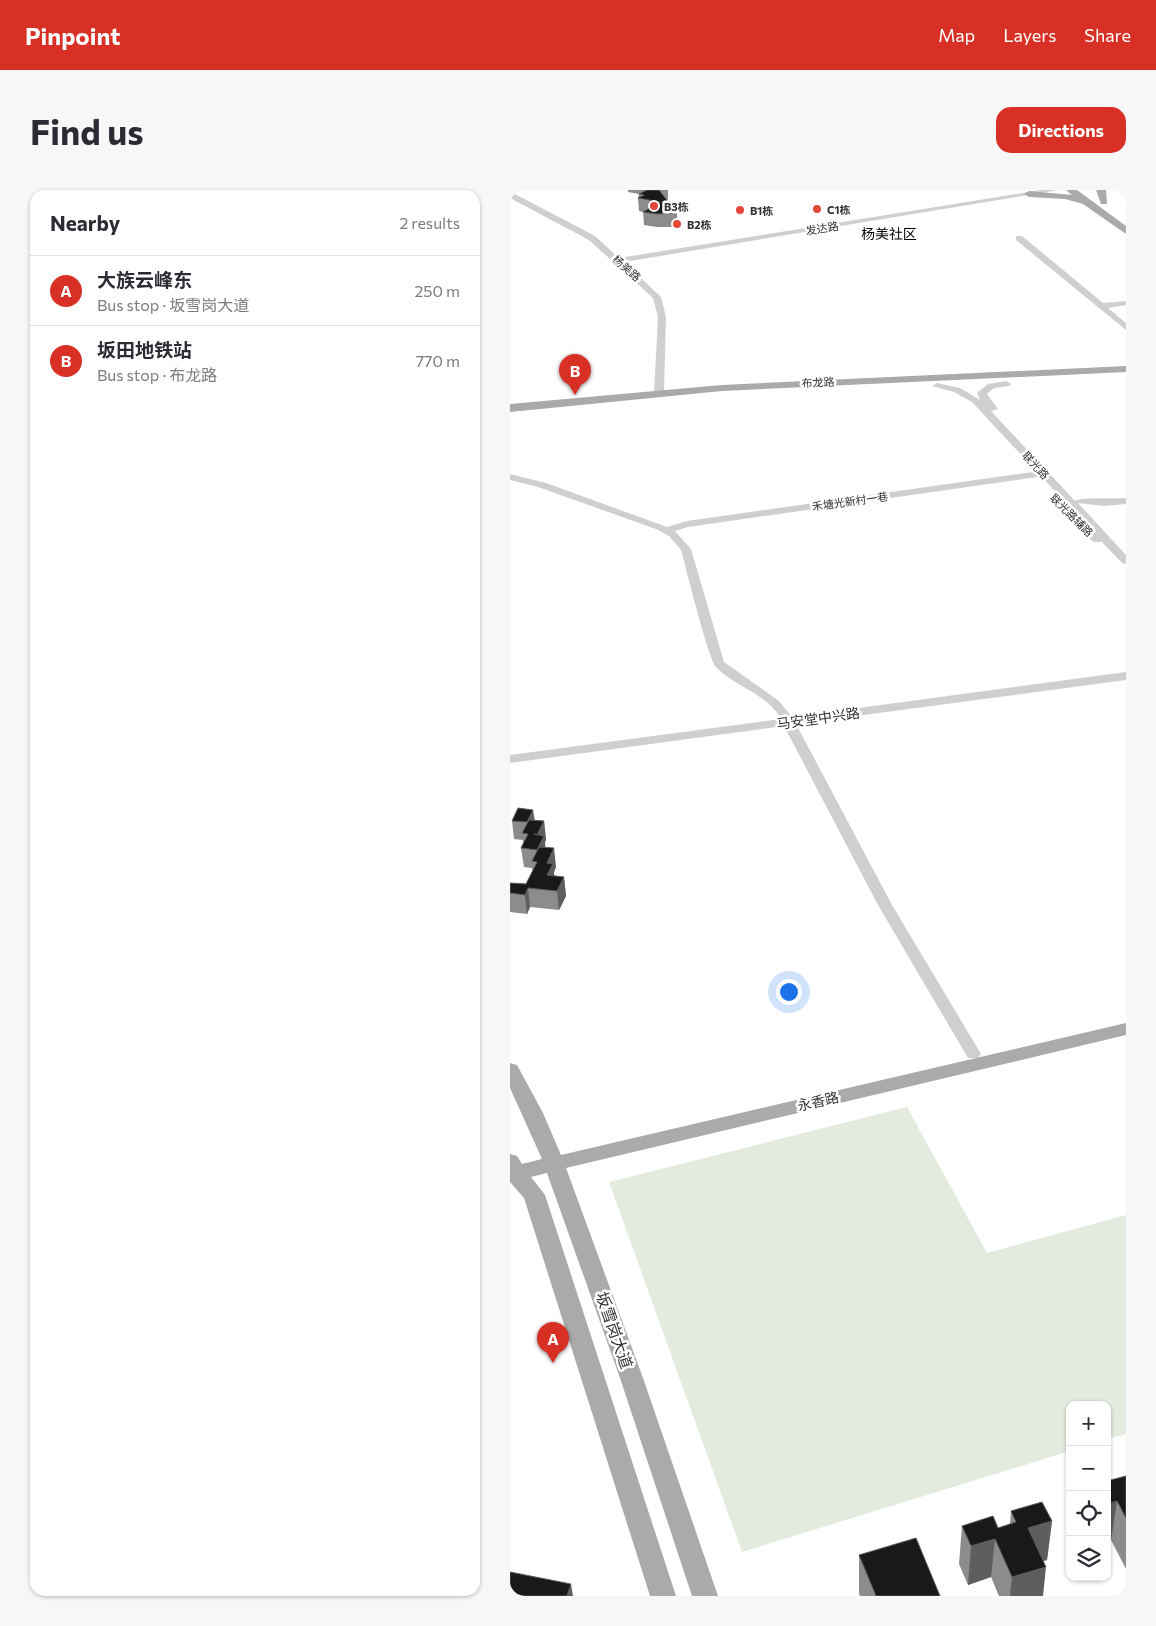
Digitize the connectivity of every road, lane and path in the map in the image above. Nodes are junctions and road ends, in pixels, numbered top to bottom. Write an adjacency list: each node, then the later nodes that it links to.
1 (1044, 190): 6 (main road)
2 (1054, 190): 6 (street, 发达路)
3 (1071, 190): 9 (main road)
4 (1088, 190): 8 (main road)
5 (1101, 190): 8 (main road)
6 (1029, 194): 9 (main road); 13 (street, 发达路)
7 (510, 195): 13 (street, 杨美路)
8 (1104, 202): 10 (main road)
9 (1090, 204): 11 (main road)
10 (1126, 218)
11 (1126, 231)
12 (1019, 238): 15 (street)
13 (618, 261): 21 (street, 杨美路)
14 (1126, 303): 15 (street)
15 (1101, 306): 16 (street)
16 (1126, 327)
17 (1126, 369): 21 (main road, 布龙路)
18 (1126, 379): 19 (main road, 布龙路)
19 (1006, 384): 20 (main road, 布龙路); 27 (street, 联光路)
20 (937, 386): 22 (street, 联光路); 24 (main road, 布龙路)
21 (660, 392): 23 (main road, 布龙路)
22 (975, 400): 25 (street, 联光路辅路); 31 (street, 联光路)
23 (510, 408)
24 (510, 417)
25 (1033, 475): 30 (street, 禾塘光新村一巷); 31 (street, 联光路辅路)
26 (510, 477): 30 (street)
27 (1080, 501): 28 (street); 29 (street, 联光路)
28 (1126, 502): 29 (street)
29 (1091, 512): 31 (street, 联光路)
30 (667, 530): 34 (street)
31 (1124, 555)
32 (1126, 676): 34 (street, 马安堂中兴路)
33 (1126, 683): 34 (street, 马安堂中兴路)
34 (790, 725): 35 (street, 马安堂中兴路); 36 (street, 马安堂中兴路); 39 (street)
35 (510, 759)
36 (510, 766)
37 (1126, 1019): 39 (main road, 永香路)
38 (1126, 1029): 41 (main road, 永香路)
39 (973, 1054): 41 (main road, 永香路)
40 (510, 1070): 41 (main road, 坂雪岗大道)
41 (552, 1158): 42 (main road, 永香路); 44 (main road, 坂雪岗大道)
42 (511, 1166): 43 (main road)
43 (663, 1596)
44 (705, 1596)

